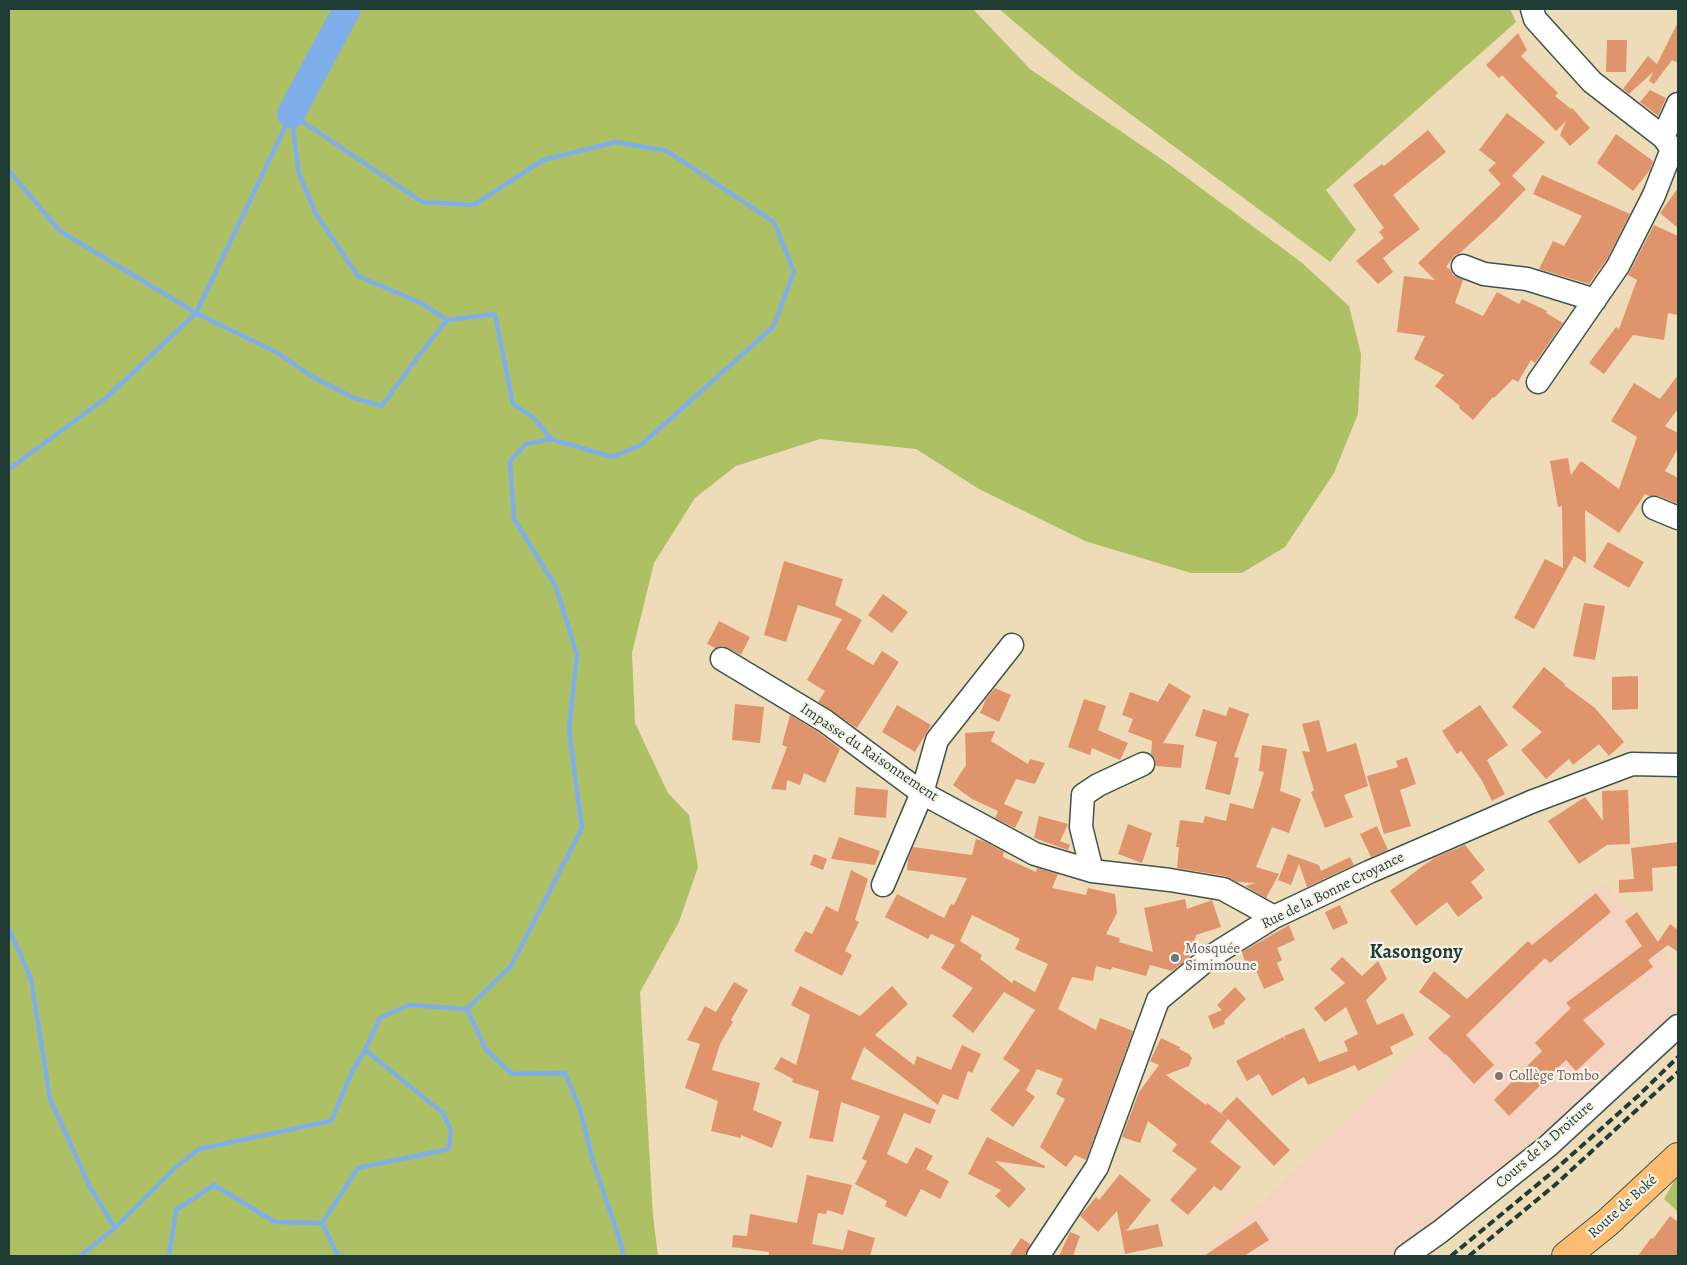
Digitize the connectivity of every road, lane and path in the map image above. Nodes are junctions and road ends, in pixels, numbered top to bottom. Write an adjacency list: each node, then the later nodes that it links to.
1 (1532, 9): 3 (street)
2 (1678, 104): 3 (street)
3 (1671, 146): 5 (street)
4 (1462, 266): 5 (street)
5 (1595, 300): 6 (street)
6 (1538, 382)
7 (1654, 508): 8 (street)
8 (1678, 518)
9 (1012, 645): 13 (street)
10 (722, 659): 13 (street, Impasse du Raisonnement)
11 (1143, 764): 14 (street)
12 (1678, 765): 16 (street, Rue de la Bonne Croyance)
13 (922, 793): 14 (street, Impasse du Raisonnement); 15 (street)
14 (1092, 871): 16 (street, Impasse du Raisonnement)
15 (883, 885)
16 (1274, 917): 19 (street, Rue de la Bonne Croyance)
17 (1678, 1026): 20 (street, Cours de la Droiture)
18 (1678, 1157): 21 (main road, Route de Boké)
19 (1038, 1256)
20 (1406, 1256)
21 (1566, 1256)

